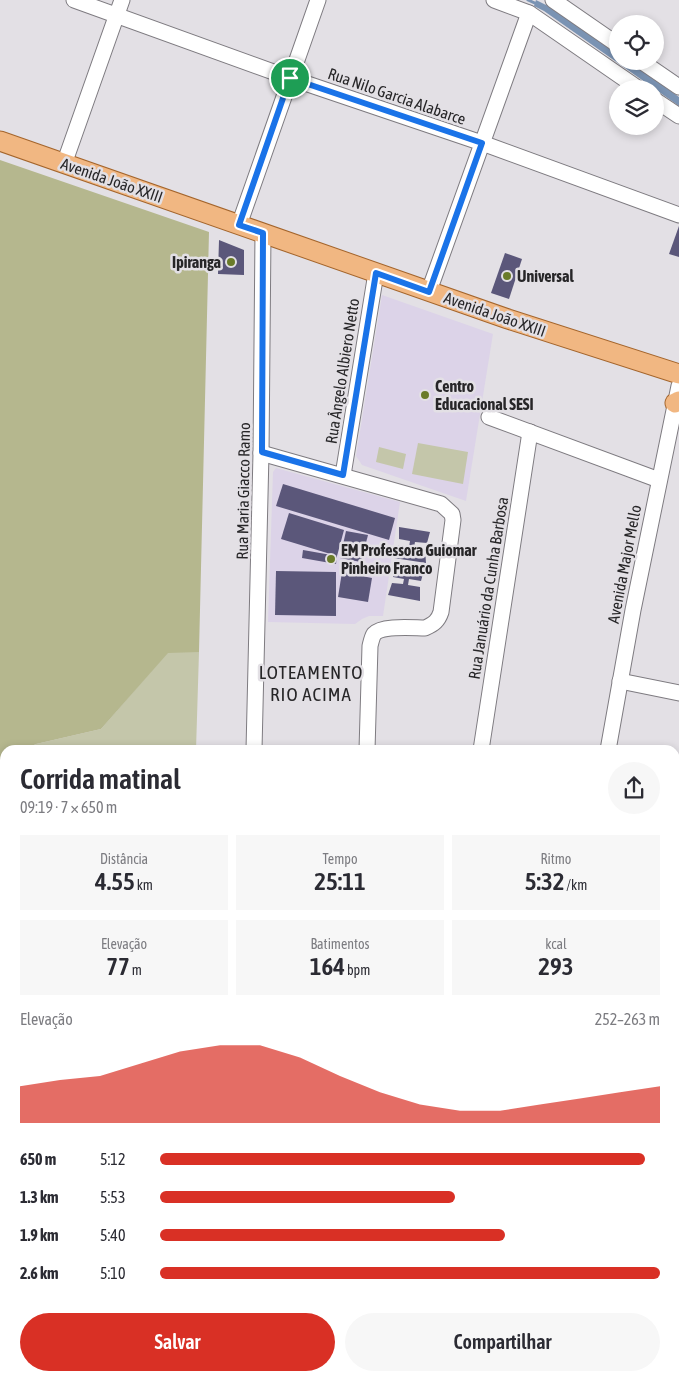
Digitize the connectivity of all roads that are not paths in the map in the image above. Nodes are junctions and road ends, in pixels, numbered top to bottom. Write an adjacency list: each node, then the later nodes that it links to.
1 (74, 0): 7 (street, Rua Nilo Garcia Alabarce)
2 (122, 0): 7 (street)
3 (318, 0): 10 (street)
4 (494, 0): 6 (street)
5 (553, 0): 8 (street)
6 (529, 13): 11 (street); 16 (street)
7 (117, 15): 10 (street, Rua Nilo Garcia Alabarce); 17 (street)
8 (609, 39)
9 (654, 70): 12 (street)
10 (290, 78): 16 (street, Rua Nilo Garcia Alabarce); 19 (street)
11 (626, 80)
12 (679, 88)
13 (664, 106): 14 (street)
14 (679, 116)
15 (0, 141): 17 (main road, Avenida João XXIII)
16 (482, 143): 18 (street, Rua Nilo Garcia Alabarce); 22 (street)
17 (64, 164): 19 (main road, Avenida João XXIII)
18 (679, 215)
19 (239, 225): 20 (main road, Avenida João XXIII)
20 (263, 233): 21 (main road, Avenida João XXIII); 27 (street, Rua Maria Giacco Ramo)
21 (376, 273): 22 (main road, Avenida João XXIII); 28 (street, Rua Ângelo Albiero Netto)
22 (429, 292): 23 (main road, Avenida João XXIII)
23 (679, 374)
24 (678, 397): 29 (street, Avenida Major Mello)
25 (489, 417): 26 (street)
26 (530, 432): 29 (street); 34 (street, Rua Januário da Cunha Barbosa)
27 (262, 452): 28 (street); 32 (street, Rua Maria Giacco Ramo)
28 (343, 475): 33 (street)
29 (659, 480): 30 (street, Avenida Major Mello)
30 (620, 681): 31 (street); 35 (street, Avenida Major Mello)
31 (679, 693)
32 (254, 745)
33 (367, 745)
34 (482, 745)
35 (609, 745)

